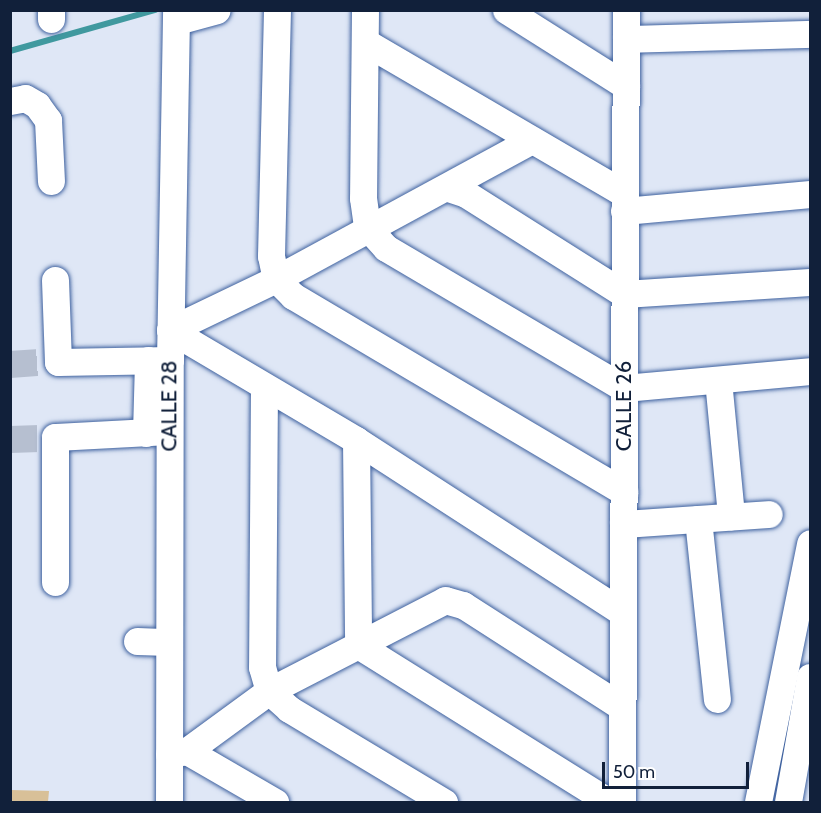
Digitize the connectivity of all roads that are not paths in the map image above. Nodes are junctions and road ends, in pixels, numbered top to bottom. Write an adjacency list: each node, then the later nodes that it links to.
1 (217, 10): 6 (street)
2 (277, 10): 18 (street)
3 (365, 10): 9 (street)
4 (506, 10): 10 (street)
5 (626, 10): 8 (street, CALLE 26)
6 (176, 15): 22 (street, CALLE 28)
7 (810, 34): 8 (street)
8 (626, 39): 10 (street, CALLE 26)
9 (365, 42): 12 (street); 17 (street)
10 (626, 87): 16 (street, CALLE 26)
11 (10, 101): 13 (street)
12 (532, 140): 14 (street); 16 (street)
13 (51, 181)
14 (448, 188): 17 (street); 21 (street)
15 (810, 194): 16 (street)
16 (625, 203): 21 (street, CALLE 26)
17 (367, 227): 18 (street); 27 (street)
18 (276, 279): 22 (street); 30 (street)
19 (55, 280): 23 (street)
20 (810, 282): 21 (street)
21 (624, 294): 27 (street, CALLE 26)
22 (170, 330): 23 (street, CALLE 28); 26 (street)
23 (159, 360): 28 (street, CALLE 28)
24 (810, 371): 25 (street)
25 (718, 380): 27 (street); 32 (street)
26 (264, 387): 29 (street); 42 (street)
27 (624, 388): 30 (street, CALLE 26)
28 (158, 432): 36 (street); 39 (street, CALLE 28)
29 (356, 440): 37 (street); 40 (street)
30 (624, 492): 34 (street, CALLE 26)
31 (769, 514): 32 (street)
32 (731, 516): 33 (street)
33 (698, 519): 34 (street); 43 (street)
34 (623, 524): 37 (street, CALLE 26)
35 (810, 543): 51 (street)
36 (55, 582)
37 (623, 613): 44 (street, CALLE 26)
38 (137, 641): 39 (street)
39 (169, 642): 45 (street, CALLE 28)
40 (358, 645): 42 (street); 44 (street); 49 (street)
41 (810, 677): 52 (street)
42 (269, 691): 45 (street); 48 (street)
43 (717, 699)
44 (622, 707): 50 (street, CALLE 26)
45 (178, 753): 46 (street); 47 (street, CALLE 28)
46 (267, 800)
47 (169, 802)
48 (444, 802)
49 (609, 802)
50 (622, 802)
51 (758, 802)
52 (788, 802)

